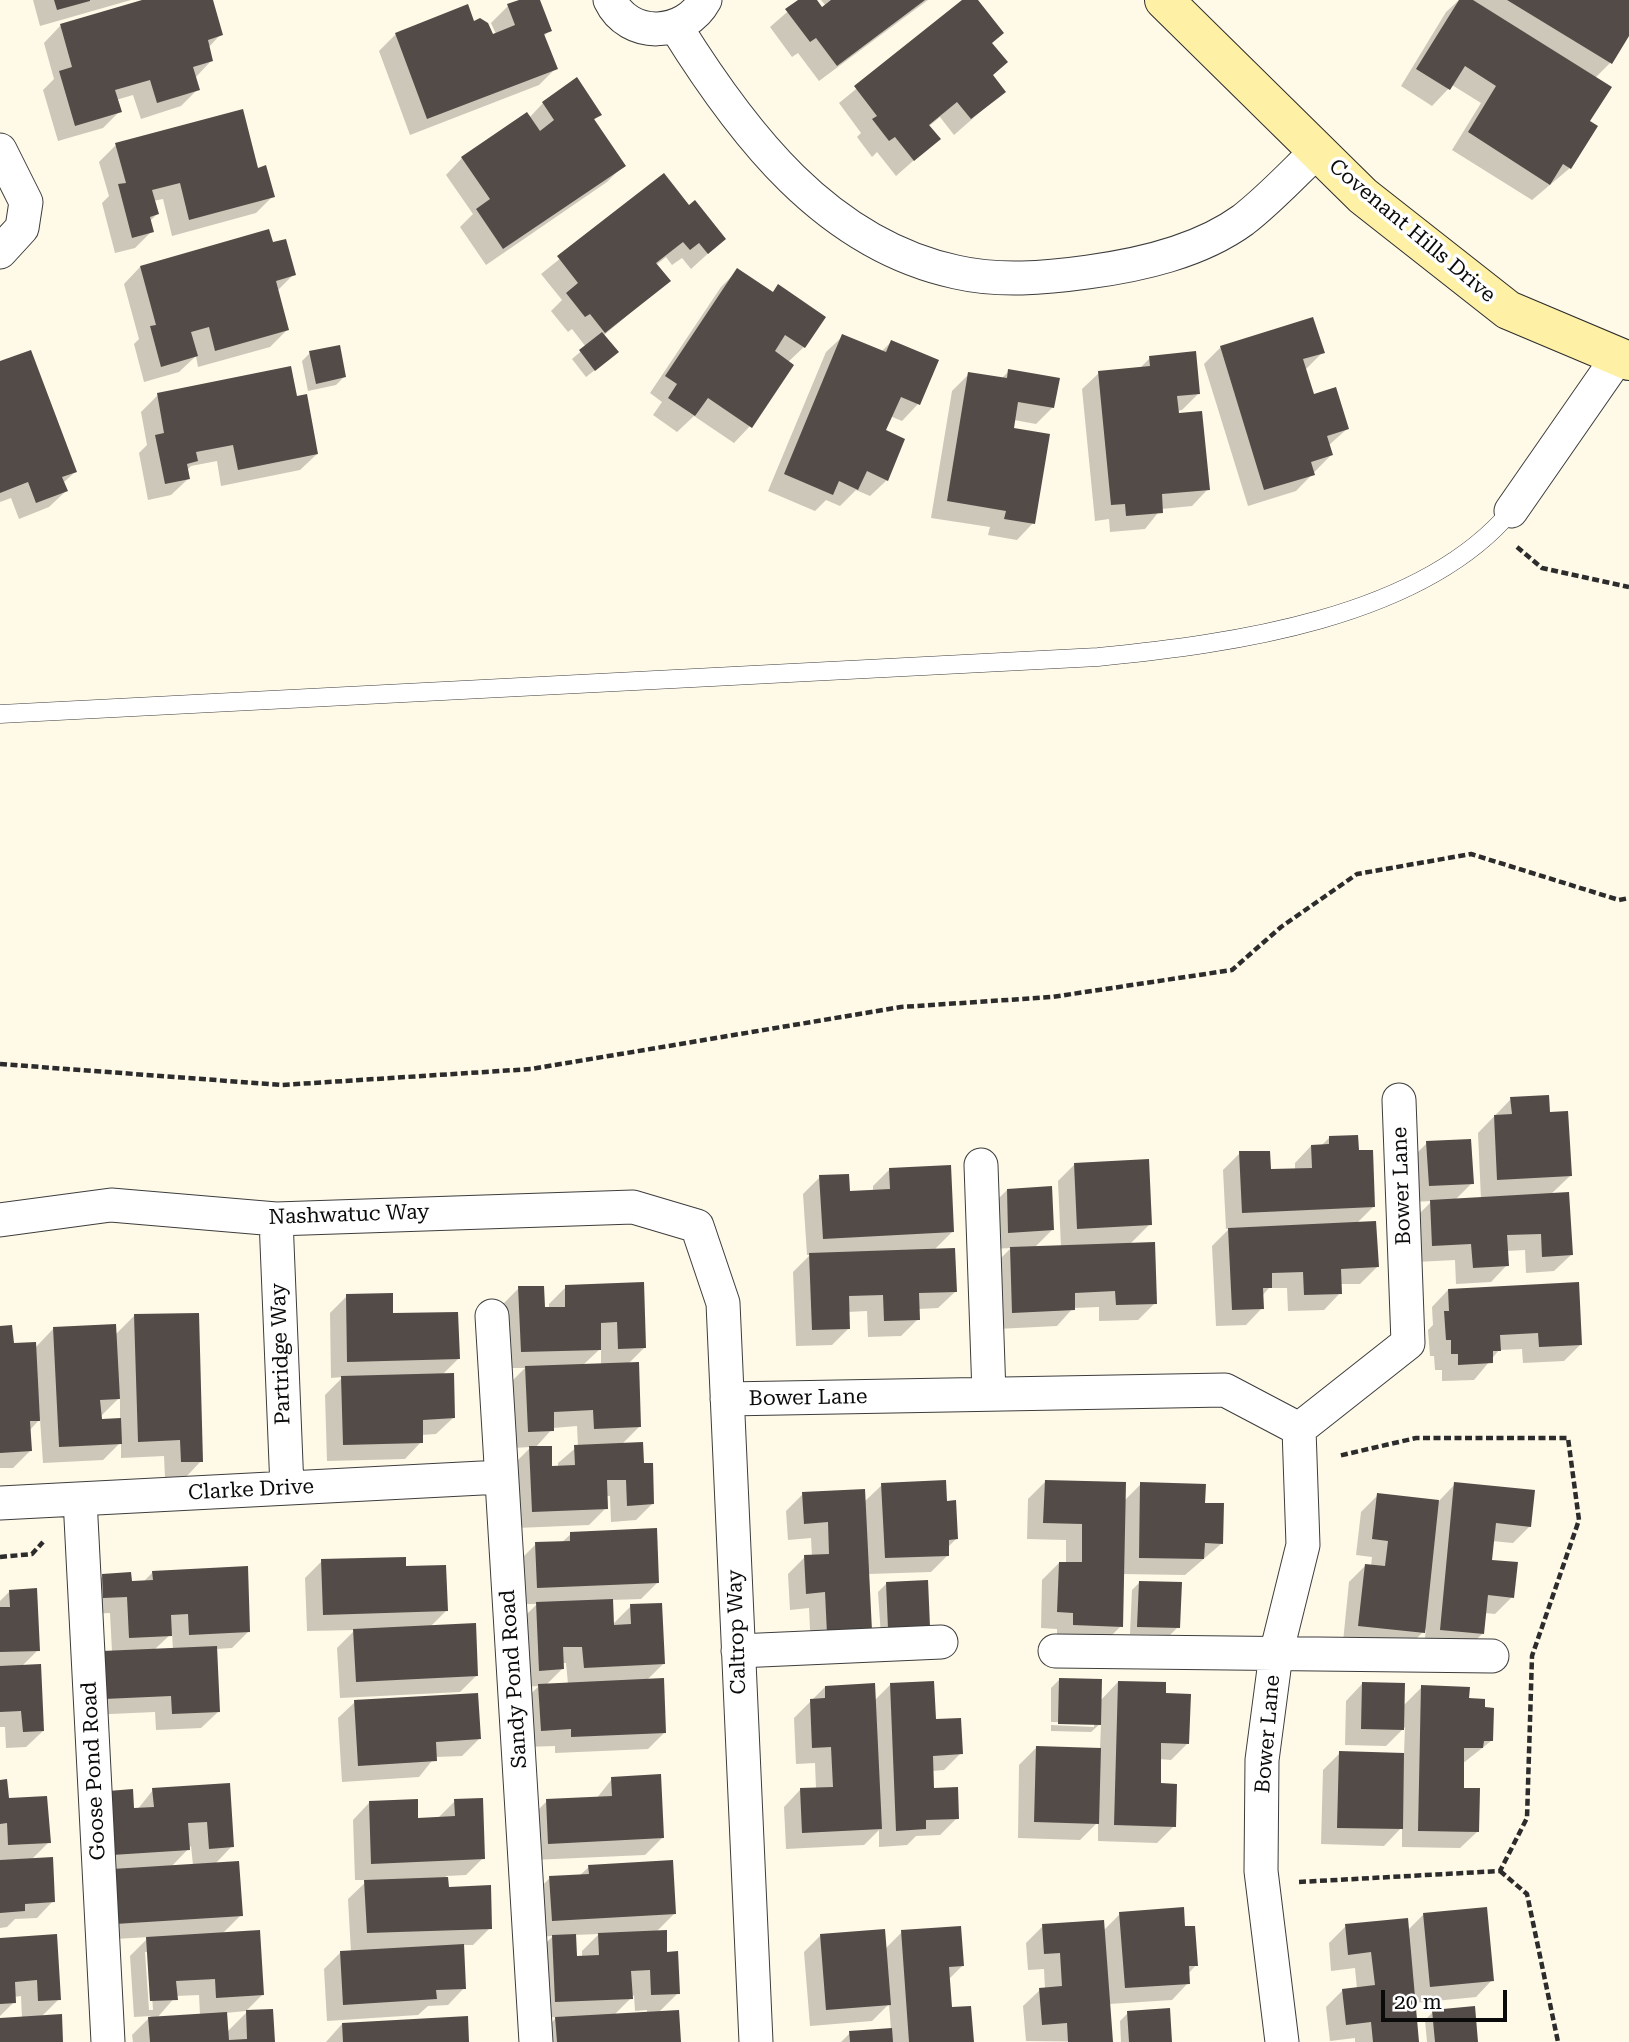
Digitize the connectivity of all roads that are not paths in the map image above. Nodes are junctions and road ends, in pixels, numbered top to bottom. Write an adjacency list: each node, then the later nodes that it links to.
1 (610, 0): 4 (street)
2 (705, 0): 4 (street)
3 (1164, 0): 6 (street, Covenant Hills Drive)
4 (676, 27): 6 (street)
5 (0, 150): 7 (street)
6 (1317, 152): 8 (street, Covenant Hills Drive)
7 (0, 251)
8 (1624, 359): 9 (street)
9 (1503, 521): 10 (lane)
10 (0, 714)
11 (1399, 1100): 19 (street, Bower Lane)
12 (981, 1165): 17 (street)
13 (276, 1219): 14 (street, Nashwatuc Way); 15 (street, Nashwatuc Way); 21 (street, Partridge Way)
14 (0, 1220)
15 (697, 1226): 18 (street, Caltrop Way)
16 (492, 1316): 20 (street, Sandy Pond Road)
17 (989, 1394): 18 (street, Bower Lane); 19 (street, Bower Lane)
18 (727, 1399): 25 (street, Caltrop Way)
19 (1298, 1429): 27 (street, Bower Lane)
20 (501, 1477): 21 (street, Clarke Drive); 30 (street, Sandy Pond Road)
21 (287, 1488): 22 (street, Clarke Drive)
22 (80, 1499): 23 (street, Clarke Drive); 29 (street, Goose Pond Road)
23 (0, 1503)
24 (941, 1643): 25 (street)
25 (738, 1651): 31 (street, Caltrop Way)
26 (1055, 1651): 27 (street)
27 (1276, 1654): 28 (street); 32 (street, Bower Lane)
28 (1492, 1656)
29 (108, 2042)
30 (536, 2042)
31 (756, 2042)
32 (1282, 2042)

